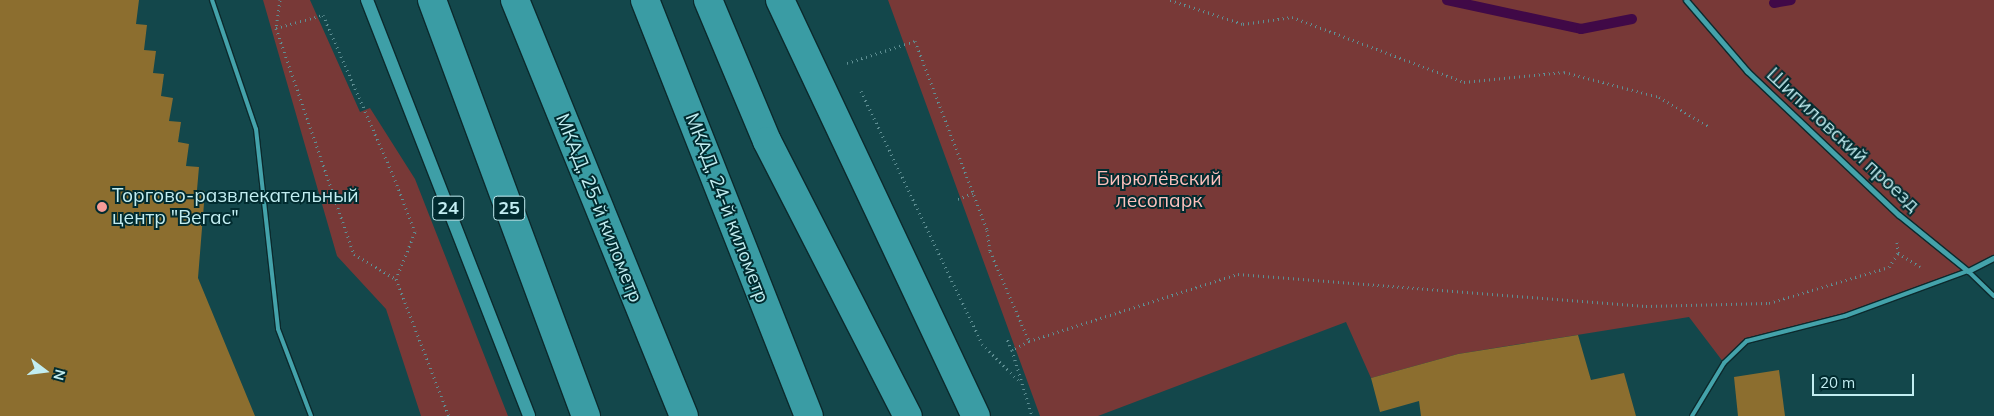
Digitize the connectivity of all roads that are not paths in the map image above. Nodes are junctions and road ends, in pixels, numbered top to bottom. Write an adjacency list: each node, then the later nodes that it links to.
1 (212, 0): 12 (lane)
2 (367, 0): 13 (main road, 24)
3 (432, 0): 14 (highway, 25)
4 (515, 0): 15 (highway, МКАД, 25-й километр)
5 (645, 0): 16 (highway, МКАД, 24-й километр)
6 (708, 0): 17 (highway)
7 (780, 0): 18 (highway)
8 (1686, 0): 10 (street, Шипиловский проезд)
9 (1994, 258): 10 (street)
10 (1968, 271): 11 (lane); 19 (lane)
11 (1994, 296)
12 (311, 416)
13 (528, 416)
14 (586, 416)
15 (684, 416)
16 (809, 416)
17 (908, 416)
18 (976, 416)
19 (1692, 416)

